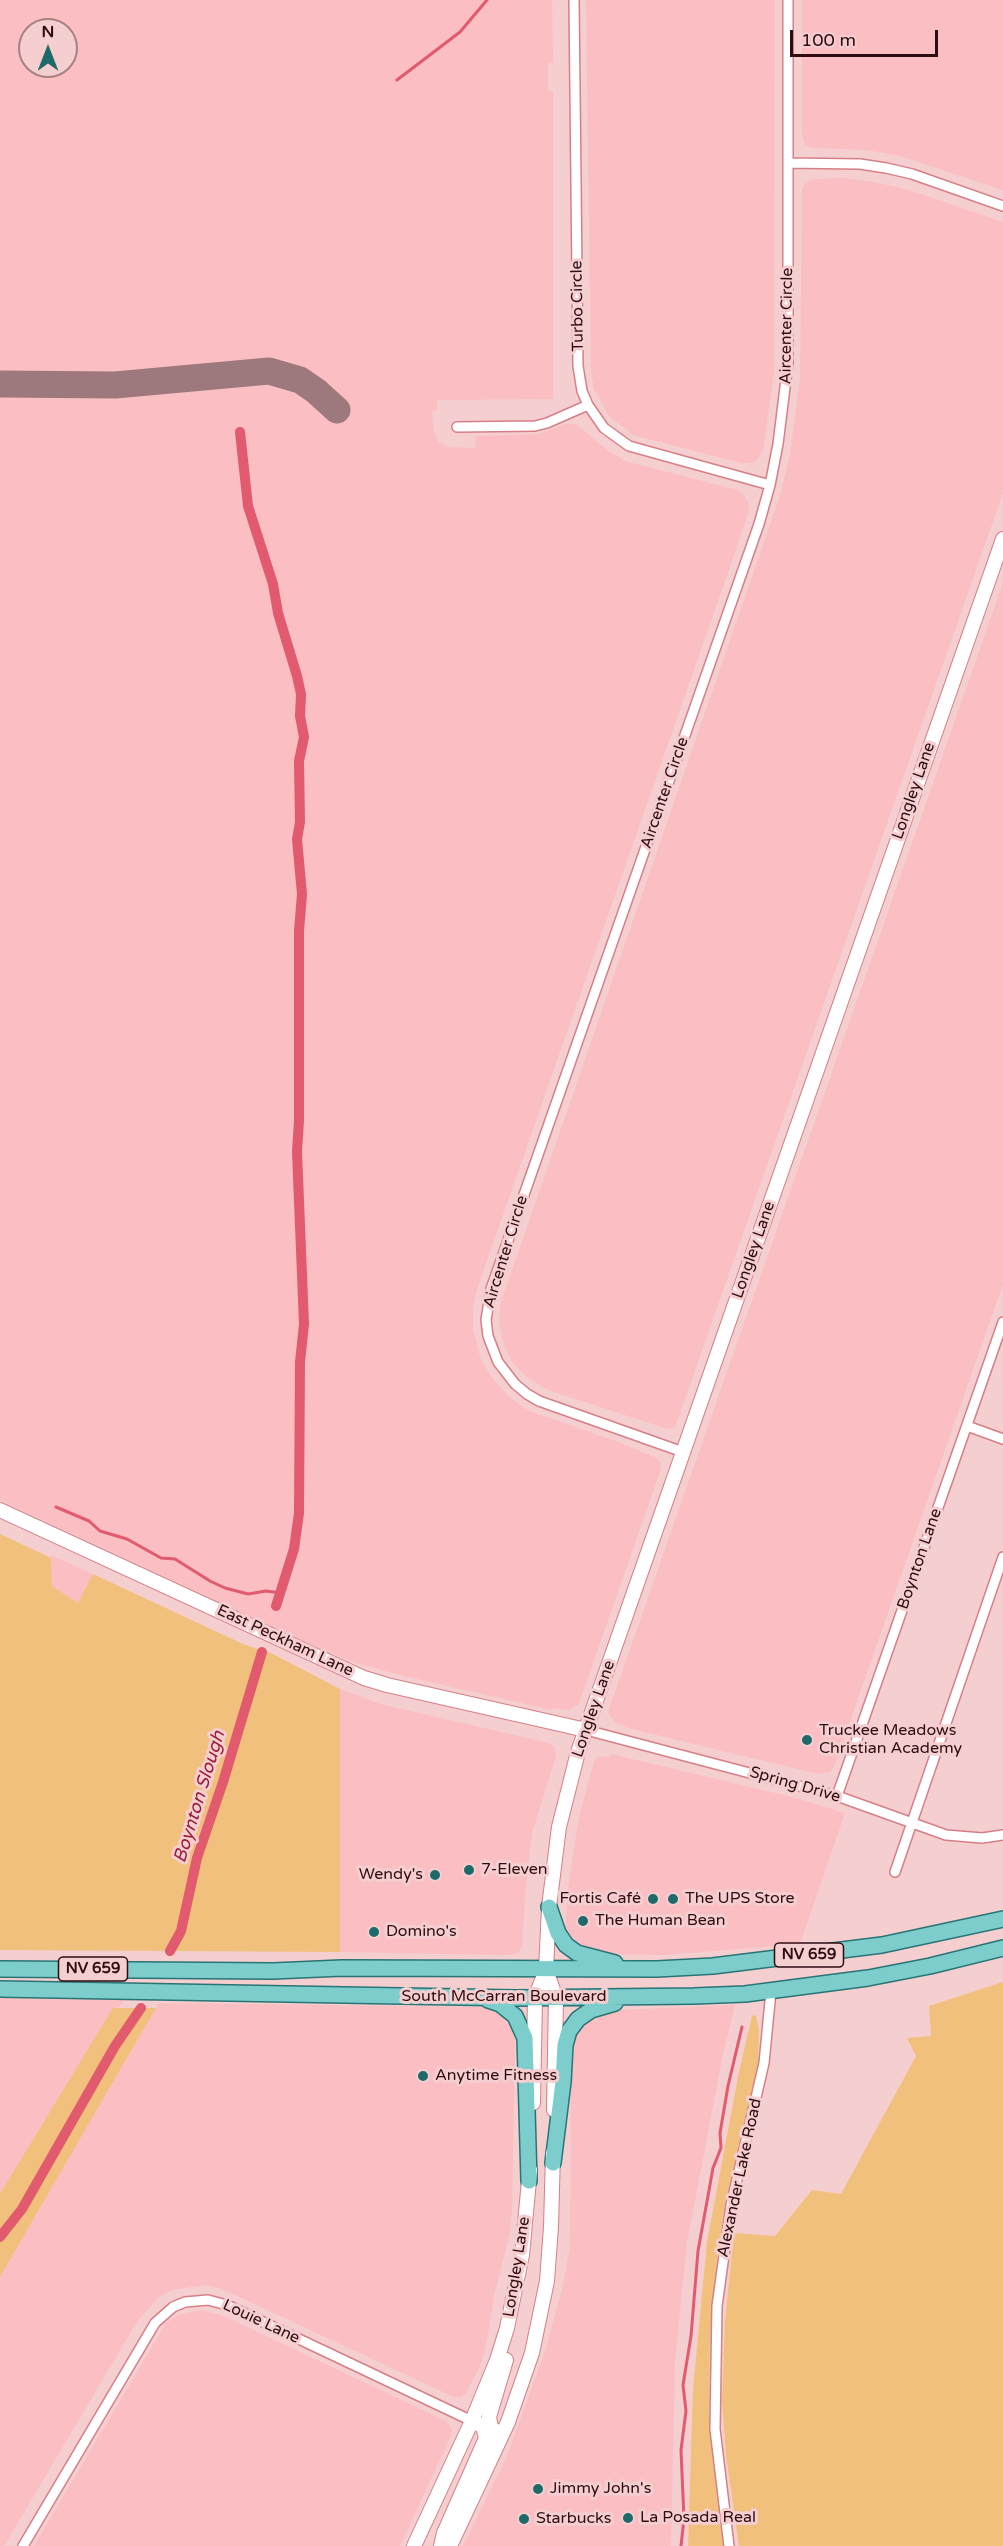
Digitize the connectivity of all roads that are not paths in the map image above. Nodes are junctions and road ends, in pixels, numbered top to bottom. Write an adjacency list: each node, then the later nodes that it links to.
1 (574, 0): 5 (street, Turbo Circle)
2 (788, 0): 3 (street, Aircenter Circle)
3 (788, 163): 4 (street); 7 (street, Aircenter Circle)
4 (1003, 206)
5 (588, 405): 6 (street); 7 (street, Turbo Circle)
6 (457, 427)
7 (770, 485): 12 (street, Aircenter Circle)
8 (1003, 539): 12 (main road, Longley Lane)
9 (1003, 1322): 10 (street, Boynton Lane)
10 (967, 1426): 11 (street); 16 (street, Boynton Lane)
11 (1003, 1439)
12 (683, 1452): 15 (main road, Longley Lane)
13 (0, 1510): 15 (main road, East Peckham Lane)
14 (1003, 1557): 17 (street)
15 (585, 1730): 16 (street, Spring Drive); 20 (main road, Longley Lane)
16 (837, 1796): 17 (street, Spring Drive)
17 (912, 1822): 18 (street, Spring Drive); 19 (street)
18 (1003, 1835)
19 (895, 1872)
20 (549, 1907): 25 (main road); 26 (main road, Longley Lane)
21 (1003, 1919): 25 (main road, South McCarran Boulevard / NV 659)
22 (1003, 1948): 29 (main road, South McCarran Boulevard / NV 659)
23 (0, 1969): 24 (main road, South McCarran Boulevard / NV 659)
24 (75, 1969): 26 (main road, South McCarran Boulevard / NV 659); 27 (main road)
25 (657, 1969): 26 (main road, South McCarran Boulevard / NV 659)
26 (546, 1970): 31 (main road, Longley Lane); 32 (main road, Longley Lane)
27 (0, 1977)
28 (0, 1989): 30 (main road, South McCarran Boulevard / NV 659)
29 (771, 1991): 33 (main road, South McCarran Boulevard / NV 659); 43 (street, Alexander Lake Road)
30 (477, 1998): 31 (main road, South McCarran Boulevard / NV 659); 35 (main road)
31 (536, 1998): 32 (main road, South McCarran Boulevard / NV 659); 35 (main road, Longley Lane)
32 (556, 1998): 33 (main road, South McCarran Boulevard / NV 659); 34 (main road, Longley Lane)
33 (646, 1998): 34 (main road)
34 (553, 2163): 38 (main road, Longley Lane)
35 (529, 2181): 36 (main road, Longley Lane)
36 (522, 2255): 37 (main road, Longley Lane); 38 (main road)
37 (472, 2421): 39 (street, Louie Lane); 40 (main road, Longley Lane); 41 (main road)
38 (502, 2435): 42 (main road, Longley Lane)
39 (22, 2546)
40 (414, 2546)
41 (441, 2546)
42 (450, 2546)
43 (729, 2546)

